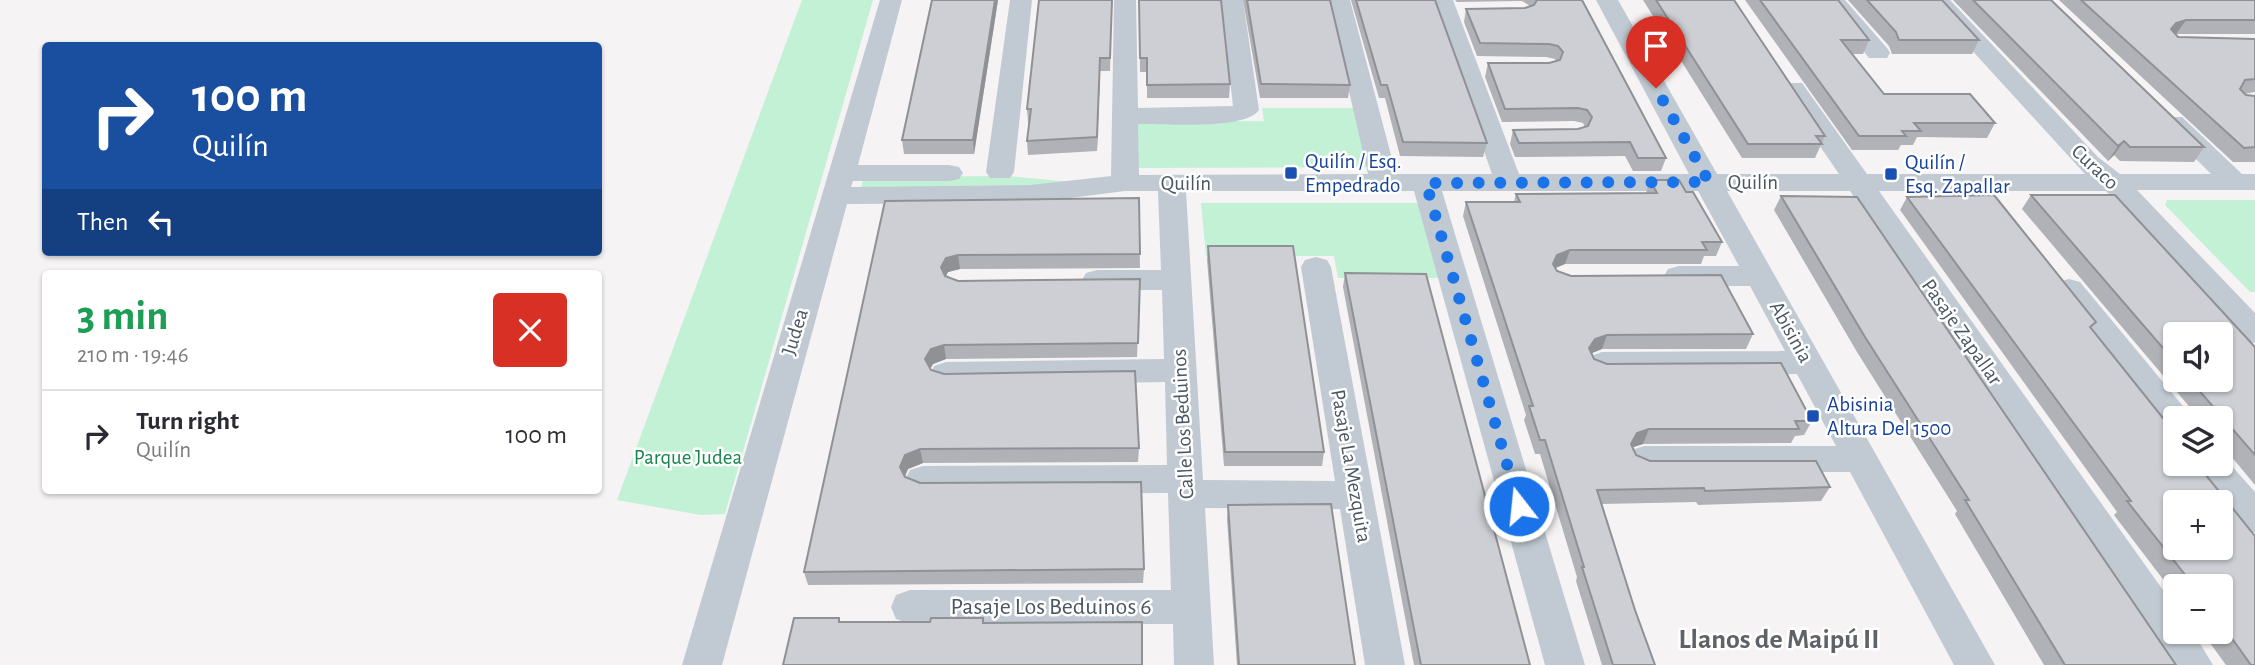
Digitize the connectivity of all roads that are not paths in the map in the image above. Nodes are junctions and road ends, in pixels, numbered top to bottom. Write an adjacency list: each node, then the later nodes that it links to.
1 (891, 0): 29 (street, Judea)
2 (1021, 0): 18 (street)
3 (1125, 0): 15 (street)
4 (1232, 0): 15 (street)
5 (1339, 0): 26 (street)
6 (1608, 0): 19 (street, Abisinia)
7 (1833, 0): 10 (street)
8 (1937, 0): 22 (street, Curaco)
9 (1453, 8): 11 (street)
10 (1878, 53)
11 (1466, 66): 12 (street); 17 (street)
12 (1492, 66)
13 (1779, 68): 20 (street, Pasaje Zapallar)
14 (2154, 105): 23 (street)
15 (1125, 116): 24 (street)
16 (1518, 132): 17 (street)
17 (1490, 133): 28 (street)
18 (1000, 173): 24 (street, Quilín); 29 (street, Quilín)
19 (1709, 182): 20 (street, Quilín); 28 (street, Quilín); 34 (street, Abisinia)
20 (1858, 182): 21 (street, Quilín); 57 (street, Pasaje Zapallar)
21 (1982, 182): 22 (street, Quilín); 30 (street)
22 (2113, 182): 23 (street, Quilín); 37 (street, Curaco)
23 (2245, 182)
24 (1125, 183): 25 (street, Quilín); 29 (street, Quilín)
25 (1172, 183): 26 (street, Quilín); 35 (street, Calle Los Beduinos)
26 (1384, 183): 27 (street, Quilín)
27 (1426, 183): 28 (street, Quilín); 55 (street)
28 (1508, 183)
29 (840, 184): 52 (street, Judea)
30 (2008, 214)
31 (1316, 267): 48 (street, Pasaje La Mezquita)
32 (2052, 268): 42 (street)
33 (1649, 276): 34 (street)
34 (1760, 276): 38 (street, Abisinia)
35 (1176, 280): 36 (street); 40 (street, Calle Los Beduinos)
36 (1068, 281)
37 (2255, 332)
38 (1807, 362): 39 (street); 44 (street, Abisinia)
39 (1602, 364)
40 (1180, 370): 41 (street); 47 (street, Calle Los Beduinos)
41 (946, 374)
42 (2164, 406)
43 (1644, 459): 44 (street)
44 (1861, 459): 56 (street, Abisinia)
45 (2221, 476): 49 (street)
46 (923, 480): 47 (street)
47 (1186, 487): 48 (street); 51 (street, Calle Los Beduinos)
48 (1356, 495): 54 (street, Pasaje La Mezquita)
49 (2255, 518)
50 (910, 607): 51 (street, Pasaje Los Beduinos 6)
51 (1191, 607): 53 (street, Calle Los Beduinos)
52 (702, 665)
53 (1194, 665)
54 (1385, 665)
55 (1565, 665)
56 (1975, 665)
57 (2193, 665)

